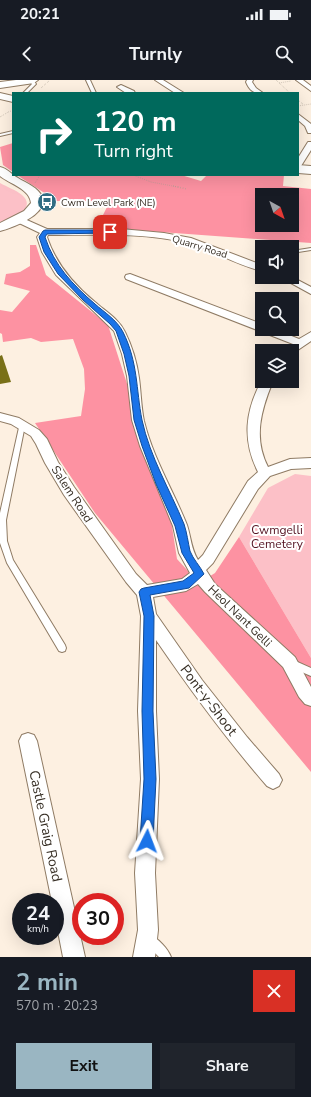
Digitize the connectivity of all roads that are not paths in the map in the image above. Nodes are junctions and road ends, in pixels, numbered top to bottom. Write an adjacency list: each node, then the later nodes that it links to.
1 (31, 80): 2 (street); 7 (street); 11 (lane)
2 (34, 80)
3 (88, 80): 12 (lane)
4 (158, 80): 14 (street)
5 (250, 80): 15 (street)
6 (300, 80): 10 (street)
7 (20, 81): 8 (street)
8 (0, 85)
9 (121, 87): 13 (street)
10 (311, 89)
11 (26, 92)
12 (94, 92)
13 (130, 92)
14 (178, 92)
15 (258, 92)
16 (0, 96): 17 (main road)
17 (12, 99)
18 (310, 115): 19 (street)
19 (299, 117): 20 (street)
20 (311, 131)
21 (12, 132): 22 (lane)
22 (0, 135)
23 (311, 144): 24 (street)
24 (299, 162)
25 (299, 169): 27 (main road)
26 (0, 170): 28 (street)
27 (311, 170)
28 (20, 220): 29 (street); 30 (street, Quarry Road)
29 (0, 227)
30 (45, 232): 33 (street, Quarry Road); 46 (street, Heol Nant Gelli)
31 (311, 249): 32 (lane)
32 (299, 251)
33 (255, 265)
34 (130, 277): 37 (street)
35 (298, 284): 36 (street)
36 (311, 291)
37 (255, 326)
38 (311, 335): 40 (street)
39 (282, 336): 40 (street)
40 (300, 343)
41 (264, 388): 45 (street)
42 (0, 416): 43 (street, Salem Road)
43 (22, 425): 47 (street, Salem Road); 49 (lane)
44 (311, 463): 45 (street)
45 (265, 474): 46 (street)
46 (198, 572): 47 (street); 50 (street, Heol Nant Gelli)
47 (144, 589): 48 (street)
48 (149, 616): 54 (street, Pont-y-Shoot); 55 (street)
49 (62, 648)
50 (289, 662): 51 (lane); 52 (street, Heol Nant Gelli)
51 (311, 672)
52 (311, 698)
53 (28, 741): 56 (street, Castle Graig Road)
54 (273, 780)
55 (147, 937): 57 (street); 58 (lane)
56 (74, 957)
57 (144, 957)
58 (166, 957)

